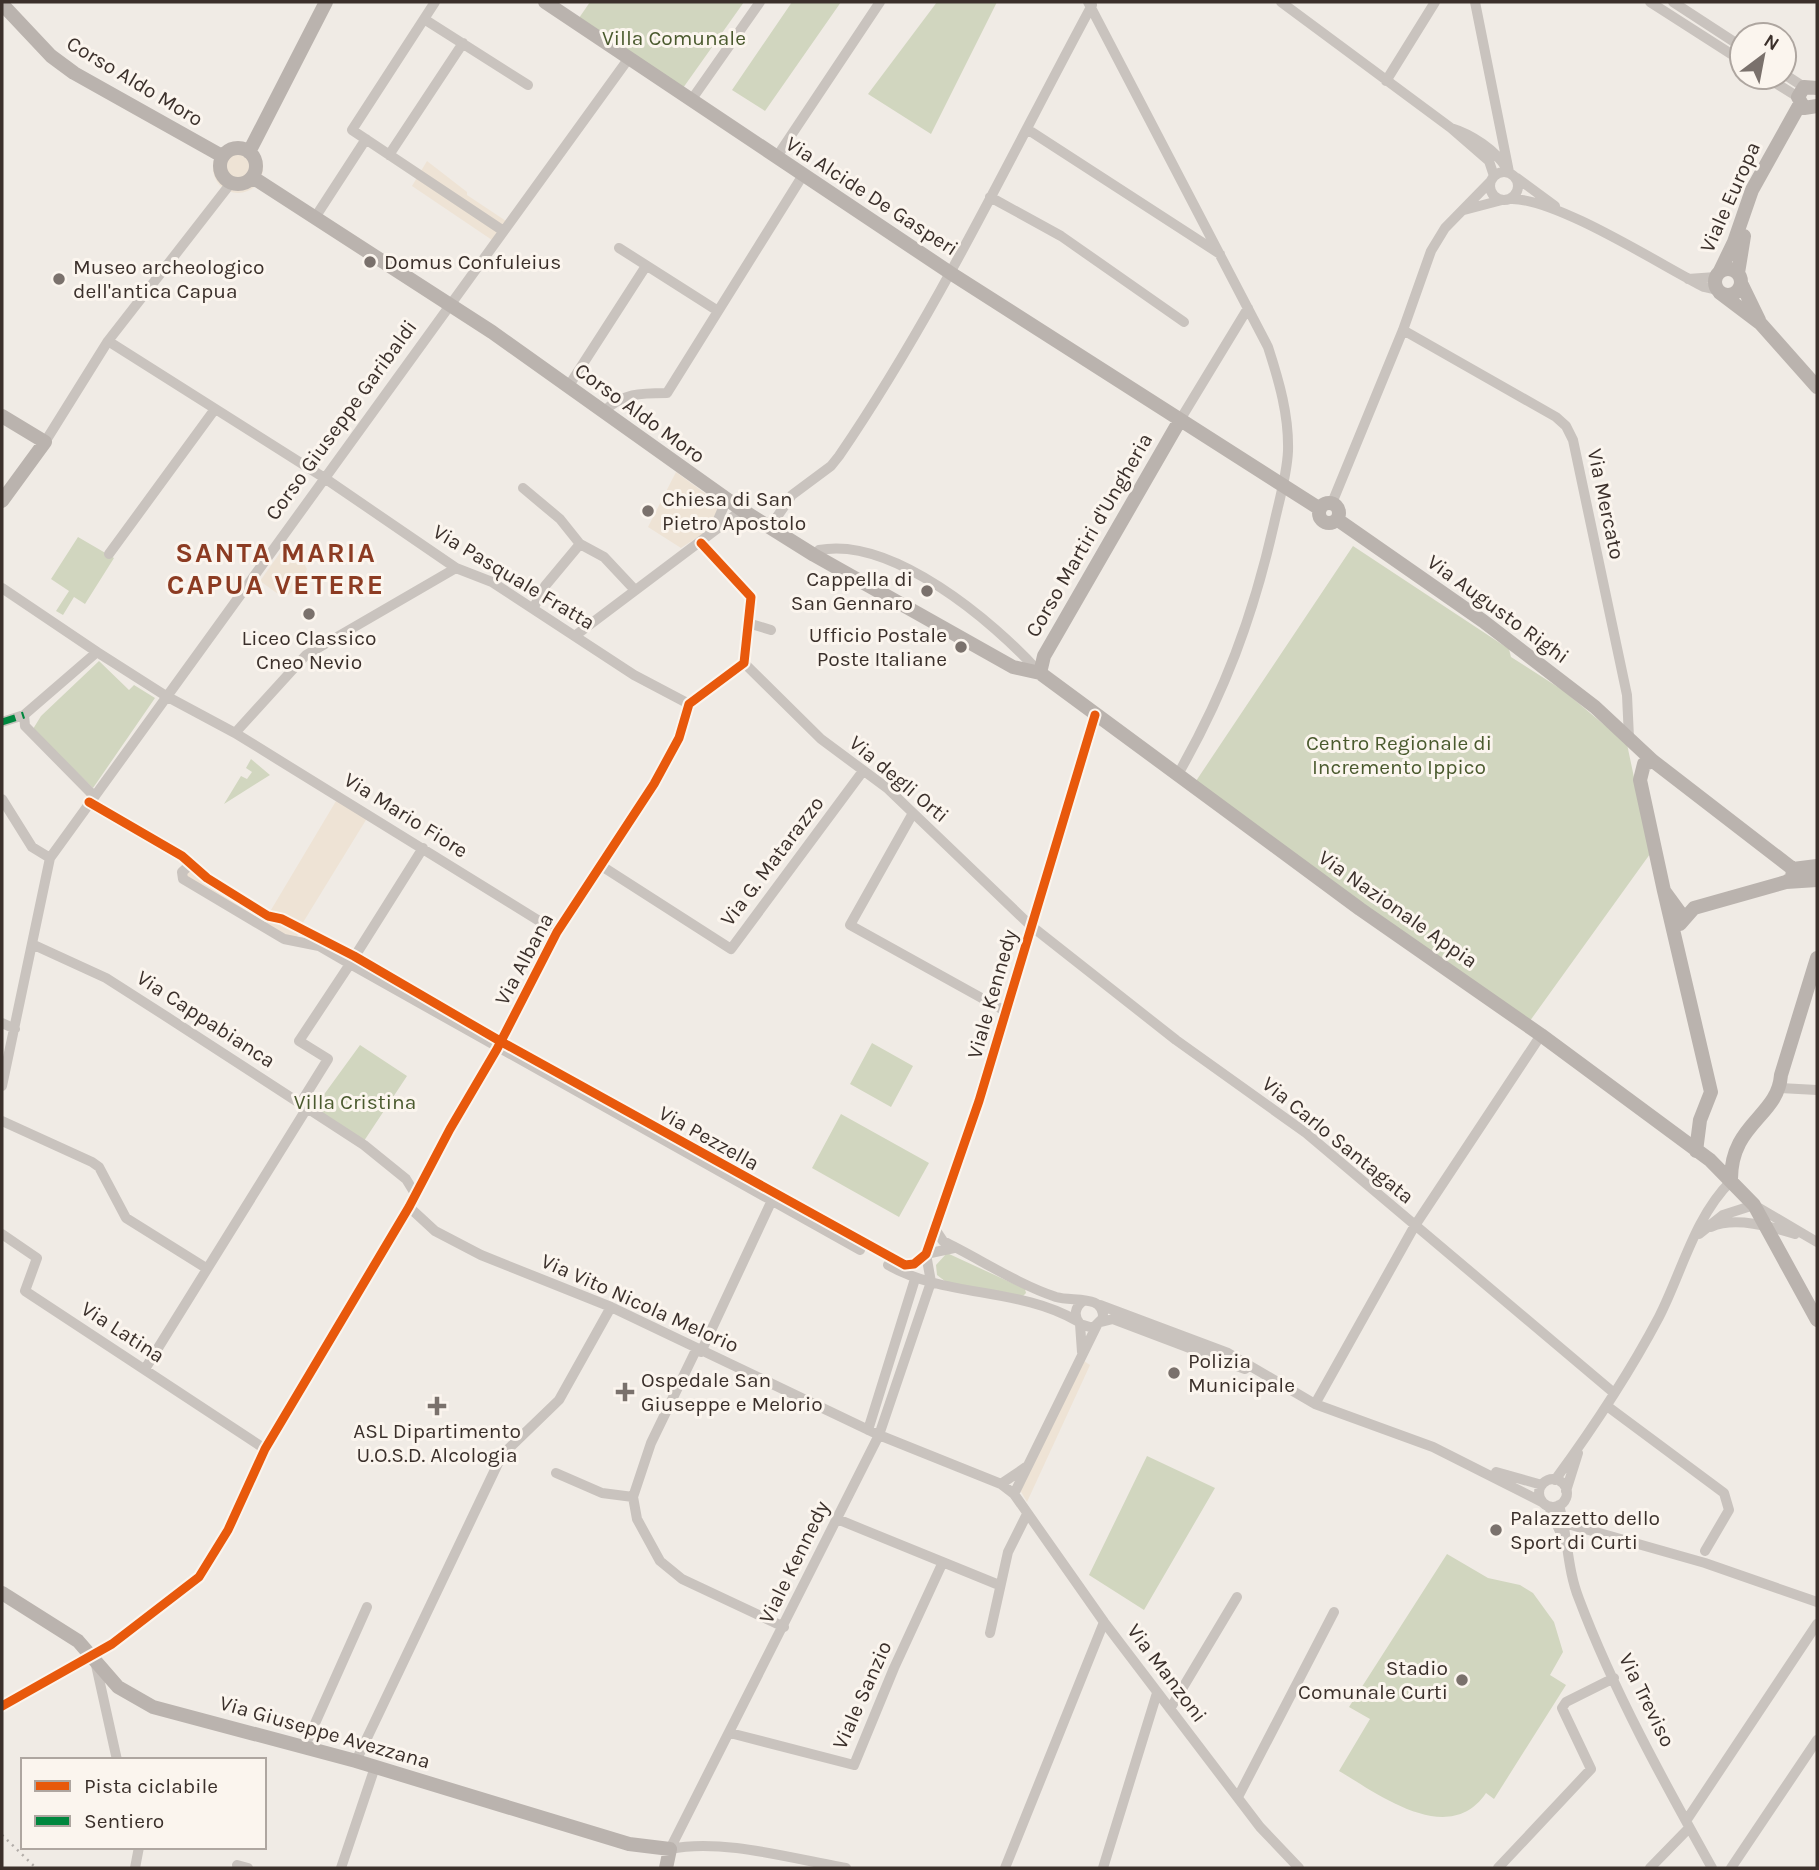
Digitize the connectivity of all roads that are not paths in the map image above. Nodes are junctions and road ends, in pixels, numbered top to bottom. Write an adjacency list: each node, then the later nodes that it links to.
1 (326, 2): 26 (main road)
2 (435, 2): 14 (street)
3 (545, 2): 18 (main road, Via Alcide De Gasperi)
4 (760, 2): 22 (street)
5 (880, 2): 29 (street)
6 (1281, 2): 19 (street)
7 (1435, 2): 19 (street)
8 (1475, 2): 31 (street)
9 (1650, 2): 13 (street)
10 (2, 4): 28 (main road, Corso Aldo Moro)
11 (1091, 4): 24 (street); 42 (street)
12 (1676, 4): 13 (street); 15 (street)
13 (1672, 17): 17 (street)
14 (424, 19): 16 (street); 25 (street)
15 (1728, 38)
16 (463, 43): 20 (street); 27 (street)
17 (1728, 52)
18 (629, 58): 22 (main road, Via Alcide De Gasperi); 40 (street, Corso Giuseppe Garibaldi)
19 (1386, 81): 23 (street)
20 (528, 85)
21 (1809, 94): 45 (main road, Viale Europa); 46 (main road, Viale Europa)
22 (692, 99): 29 (main road, Via Alcide De Gasperi)
23 (1451, 128): 31 (street); 33 (street)
24 (1027, 129): 35 (street); 42 (street)
25 (366, 139): 27 (street); 39 (street)
26 (249, 152): 28 (main road); 32 (main road)
27 (389, 155): 40 (street)
28 (222, 156): 34 (main road)
29 (776, 158): 30 (main road, Via Alcide De Gasperi)
30 (803, 175): 44 (main road, Via Alcide De Gasperi); 49 (street)
31 (1513, 175): 33 (street); 36 (street); 38 (street)
32 (252, 177): 34 (main road); 39 (main road, Corso Aldo Moro)
33 (1492, 179): 36 (street); 37 (street)
34 (231, 183): 53 (street)
35 (990, 197): 44 (street); 50 (street)
36 (1506, 200): 37 (street); 38 (street)
37 (1463, 210): 52 (street)
38 (1567, 215): 46 (street)
39 (316, 216): 47 (main road, Corso Aldo Moro)
40 (502, 230): 47 (street, Corso Giuseppe Garibaldi)
41 (619, 248): 43 (street)
42 (1223, 256): 48 (street)
43 (646, 266): 49 (street); 54 (street)
44 (952, 274): 59 (main road, Via Alcide De Gasperi); 68 (street)
45 (1740, 279): 46 (main road); 46 (main road); 51 (main road)
46 (1718, 283): 51 (main road)
47 (449, 303): 54 (main road, Corso Aldo Moro); 61 (street, Corso Giuseppe Garibaldi)
48 (1248, 308): 59 (street); 62 (street)
49 (718, 311): 57 (street)
50 (1184, 322)
51 (1761, 324): 55 (main road)
52 (1403, 330): 66 (street); 90 (street, Via Mercato)
53 (108, 341): 56 (street, Via Pasquale Fratta); 60 (street)
54 (568, 387): 57 (main road, Corso Aldo Moro)
55 (1817, 387)
56 (215, 409): 61 (street, Via Pasquale Fratta); 72 (street)
57 (603, 412): 64 (main road, Corso Aldo Moro)
58 (2, 416): 60 (main road)
59 (1180, 419): 62 (main road); 83 (main road, Corso Martiri d'Ungheria)
60 (45, 442): 65 (main road)
61 (323, 477): 74 (street, Via Pasquale Fratta); 84 (street, Corso Giuseppe Garibaldi)
62 (1283, 484): 66 (main road); 93 (street)
63 (523, 488): 71 (street)
64 (727, 499): 67 (main road, Corso Aldo Moro); 69 (street)
65 (2, 501)
66 (1326, 506): 90 (main road, Via Augusto Righi)
67 (742, 510): 68 (main road, Corso Aldo Moro); 69 (street)
68 (770, 527): 73 (main road, Corso Aldo Moro)
69 (712, 533): 70 (street)
70 (701, 543): 76 (street); 78 (street)
71 (580, 544): 76 (street); 77 (street)
72 (109, 555)
73 (814, 555): 83 (main road, Corso Aldo Moro); 83 (street)
74 (456, 568): 77 (street, Via Pasquale Fratta); 89 (street)
75 (2, 588): 81 (street, Via Mario Fiore)
76 (634, 589): 80 (street)
77 (534, 607): 80 (street, Via Pasquale Fratta)
78 (748, 623): 79 (street); 82 (street)
79 (771, 630)
80 (576, 635): 85 (street, Via Pasquale Fratta)
81 (97, 652): 84 (street, Via Mario Fiore); 86 (street)
82 (744, 663): 85 (street); 92 (street, Via degli Orti)
83 (1040, 673): 87 (main road, Via Nazionale Appia)
84 (166, 696): 89 (street, Via Mario Fiore); 96 (street, Corso Giuseppe Garibaldi)
85 (689, 704): 101 (street, Via Albana)
86 (24, 715): 88 (street); 96 (street)
87 (1095, 715): 93 (main road, Via Nazionale Appia); 108 (street, Viale Kennedy)
88 (2, 722)
89 (234, 733): 98 (street, Via Mario Fiore)
90 (1629, 738): 91 (main road, Via Augusto Righi); 94 (main road)
91 (1653, 761): 94 (main road); 104 (main road, Via Augusto Righi)
92 (863, 771): 97 (street, Via degli Orti); 101 (street, Via G. Matarazzo)
93 (1177, 776): 119 (main road, Via Nazionale Appia)
94 (1640, 780): 106 (main road)
95 (2, 799): 99 (street)
96 (91, 799): 99 (street, Corso Giuseppe Garibaldi); 100 (street)
97 (913, 813): 108 (street, Via degli Orti); 116 (street)
98 (423, 848): 110 (street, Via Mario Fiore); 115 (street)
99 (50, 858): 113 (street)
100 (192, 863): 109 (street); 112 (street)
101 (600, 865): 110 (street, Via Albana)
102 (1817, 866): 104 (main road)
103 (1817, 872): 105 (main road)
104 (1789, 876): 105 (main road); 107 (main road)
105 (1817, 880)
106 (1664, 891): 107 (main road); 111 (main road)
107 (1683, 917): 111 (main road)
108 (1030, 925): 116 (street, Viale Kennedy); 135 (street, Via Carlo Santagata)
109 (301, 930): 112 (street); 115 (street)
110 (557, 932): 120 (street, Via Albana)
111 (1674, 938): 125 (main road)
112 (296, 943): 115 (street)
113 (34, 945): 118 (street); 124 (street, Via Cappabianca)
114 (1817, 958): 122 (main road)
115 (350, 963): 120 (street, Via Pezzella); 124 (street)
116 (1005, 1012): 136 (street, Viale Kennedy)
117 (2, 1023): 118 (street)
118 (15, 1028): 121 (street)
119 (1541, 1035): 127 (main road, Via Nazionale Appia); 135 (street)
120 (499, 1045): 131 (street, Via Albana); 132 (street, Via Pezzella)
121 (2, 1086)
122 (1780, 1088): 123 (street); 128 (main road)
123 (1817, 1090)
124 (304, 1106): 131 (street, Via Cappabianca); 143 (street)
125 (1700, 1120): 127 (main road); 129 (main road)
126 (2, 1121): 143 (street)
127 (1676, 1136): 129 (main road, Via Nazionale Appia)
128 (1741, 1138): 129 (main road); 130 (main road)
129 (1702, 1155): 130 (main road, Via Nazionale Appia)
130 (1731, 1181): 133 (main road, Via Nazionale Appia); 139 (street)
131 (414, 1192): 134 (street, Via Albana)
132 (774, 1198): 142 (street, Via Pezzella); 144 (street); 154 (street)
133 (1754, 1205): 137 (main road, Via Nazionale Appia); 139 (street); 140 (street)
134 (409, 1207): 150 (street, Via Vito Nicola Melorio); 163 (street, Via Albana)
135 (1414, 1227): 158 (street, Via Carlo Santagata); 159 (street)
136 (935, 1228): 141 (street); 142 (street, Viale Kennedy)
137 (1767, 1228): 139 (street); 140 (street); 151 (main road, Via Nazionale Appia)
138 (2, 1234): 156 (street, Via Latina)
139 (1694, 1240): 158 (street)
140 (1817, 1242)
141 (958, 1248): 142 (street); 146 (street)
142 (926, 1254): 145 (street)
143 (206, 1268): 156 (street)
144 (915, 1279): 145 (street); 161 (street)
145 (931, 1282): 148 (street); 162 (street, Viale Kennedy)
146 (1039, 1290): 147 (street); 148 (street)
147 (1083, 1301): 149 (street); 152 (street)
148 (1033, 1302): 152 (street)
149 (1100, 1305): 153 (street); 157 (street)
150 (611, 1307): 154 (street, Via Vito Nicola Melorio); 200 (street)
151 (1817, 1320)
152 (1078, 1323): 153 (street); 155 (street)
153 (1099, 1324): 155 (street); 157 (street)
154 (699, 1351): 161 (street, Via Vito Nicola Melorio); 173 (street)
155 (1082, 1352): 165 (street)
156 (145, 1369): 163 (street, Via Latina)
157 (1290, 1389): 159 (street)
158 (1614, 1392): 160 (street)
159 (1315, 1404): 166 (street)
160 (1607, 1406): 164 (street); 179 (street)
161 (868, 1430): 162 (street, Via Vito Nicola Melorio)
162 (879, 1435): 169 (street, Via Vito Nicola Melorio); 176 (street, Viale Kennedy)
163 (265, 1449): 191 (street, Via Albana)
164 (1579, 1449): 168 (street); 171 (street)
165 (1026, 1466): 169 (street); 172 (street)
166 (1475, 1466): 170 (street); 174 (street)
167 (556, 1474): 173 (street)
168 (1555, 1480): 170 (street); 171 (street)
169 (1002, 1484): 172 (street, Via Vito Nicola Melorio)
170 (1542, 1485): 174 (street)
171 (1566, 1491): 174 (street)
172 (1014, 1494): 175 (street, Via Manzoni)
173 (633, 1497): 189 (street)
174 (1550, 1505): 177 (street, Via Treviso); 178 (street, Via Treviso)
175 (1026, 1516): 181 (street); 187 (street, Via Manzoni)
176 (837, 1519): 180 (street); 189 (street, Viale Kennedy)
177 (1564, 1523): 178 (street, Via Treviso); 184 (street)
178 (1565, 1542): 192 (street, Via Treviso)
179 (1705, 1550)
180 (942, 1564): 181 (street); 196 (street, Viale Sanzio)
181 (999, 1585): 190 (street)
182 (2, 1593): 191 (main road, Via Giuseppe Avezzana)
183 (1237, 1597): 195 (street)
184 (1817, 1602)
185 (367, 1607): 198 (street)
186 (1334, 1612): 202 (street)
187 (1104, 1622): 193 (street, Via Manzoni); 210 (street)
188 (1817, 1624): 203 (street)
189 (784, 1627): 196 (street, Viale Kennedy)
190 (990, 1633)
191 (93, 1659): 194 (street, Via Albana); 198 (main road, Via Giuseppe Avezzana); 199 (street)
192 (1614, 1678): 203 (street, Via Treviso); 213 (street)
193 (1157, 1693): 195 (street, Via Manzoni); 211 (street)
194 (2, 1706)
195 (1170, 1709): 202 (street, Via Manzoni)
196 (730, 1733): 205 (street, Viale Kennedy)
197 (1817, 1740): 216 (street)
198 (304, 1748): 200 (main road, Via Giuseppe Avezzana)
199 (117, 1758)
200 (356, 1761): 201 (main road, Via Giuseppe Avezzana)
201 (375, 1767): 205 (main road, Via Giuseppe Avezzana); 207 (street)
202 (1238, 1797): 212 (street, Via Manzoni)
203 (1688, 1824): 214 (street); 215 (street, Via Treviso)
204 (139, 1849): 206 (street)
205 (670, 1849): 208 (main road); 209 (street)
206 (135, 1868)
207 (341, 1868)
208 (666, 1868)
209 (846, 1868)
210 (1005, 1868)
211 (1102, 1868)
212 (1298, 1868)
213 (1498, 1868)
214 (1650, 1868)
215 (1712, 1868)
216 (1731, 1868)

